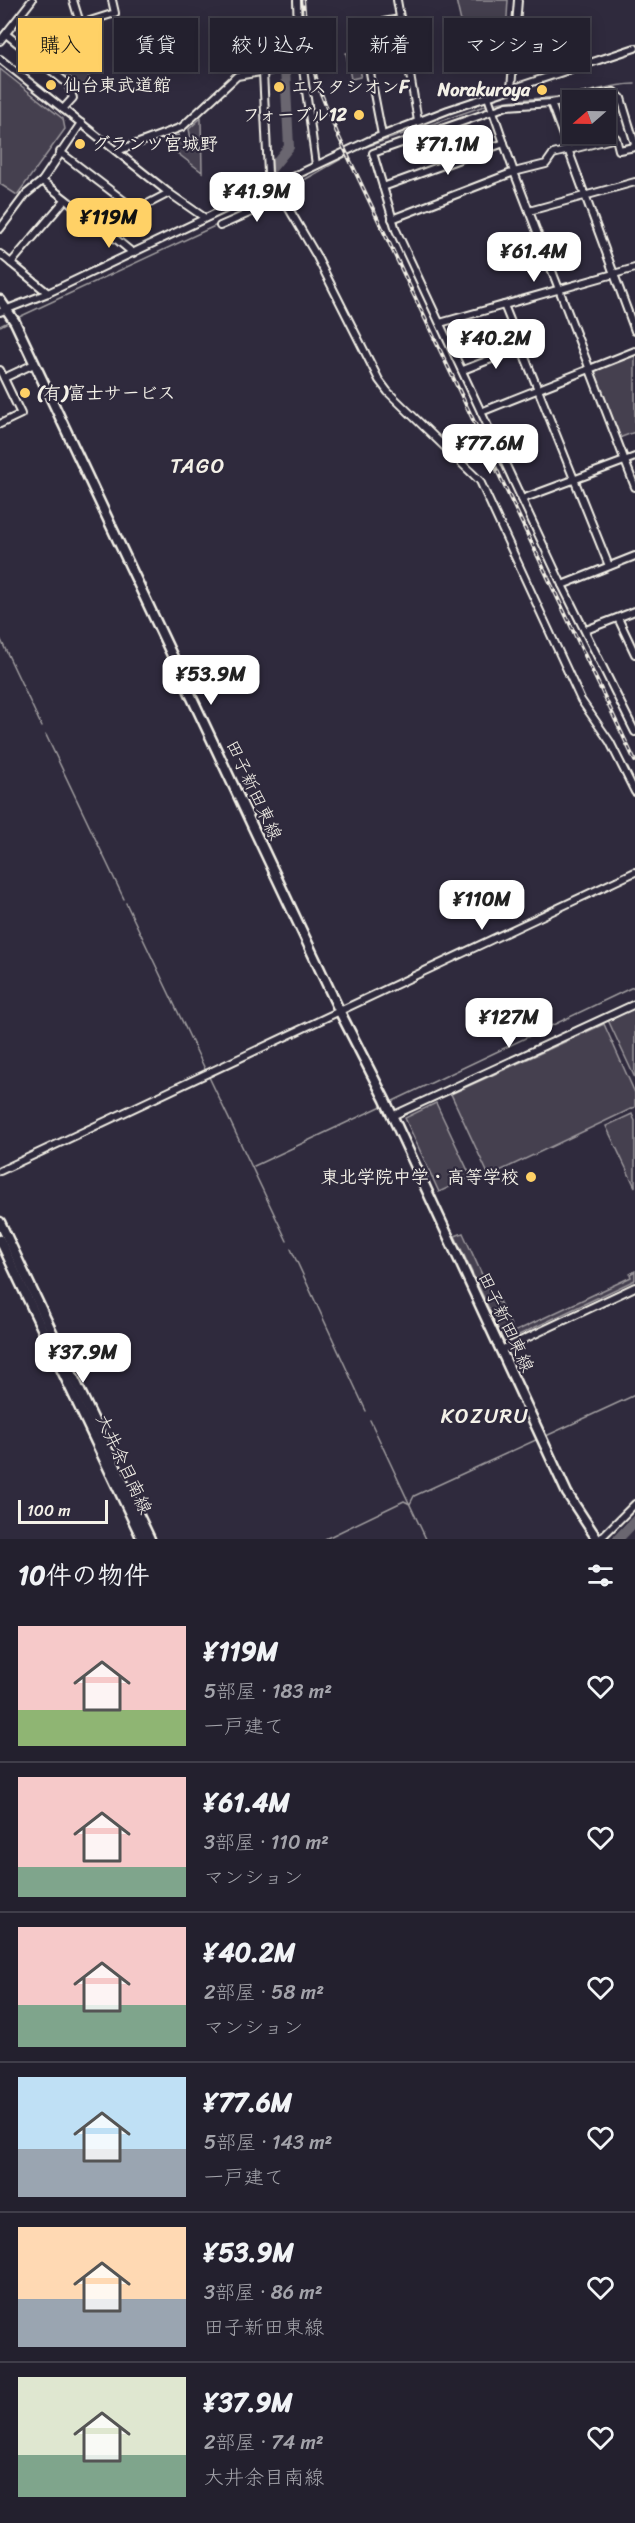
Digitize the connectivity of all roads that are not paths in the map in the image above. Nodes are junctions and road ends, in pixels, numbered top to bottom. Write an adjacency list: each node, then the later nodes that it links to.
1 (32, 0): 11 (street)
2 (73, 0): 7 (street)
3 (112, 0): 8 (street)
4 (297, 0): 9 (street)
5 (397, 0): 10 (street)
6 (518, 0): 21 (street)
7 (78, 18)
8 (98, 18)
9 (298, 18)
10 (400, 18)
11 (6, 34): 12 (street); 13 (street)
12 (0, 41)
13 (18, 44)
14 (635, 48): 21 (street)
15 (0, 59): 24 (street)
16 (53, 72): 24 (street)
17 (263, 72): 32 (street); 38 (street)
18 (303, 72): 34 (street)
19 (370, 72): 28 (street)
20 (409, 72): 26 (street)
21 (511, 89): 22 (street)
22 (488, 98): 25 (street); 26 (street)
23 (551, 104): 25 (street); 30 (street); 31 (street)
24 (63, 109): 27 (street)
25 (492, 110): 29 (street); 39 (street)
26 (418, 121): 28 (street)
27 (81, 123): 32 (street); 33 (street)
28 (382, 135): 34 (street)
29 (504, 143): 35 (street); 39 (street)
30 (635, 145): 31 (street)
31 (567, 150): 35 (street); 41 (street)
32 (117, 151): 40 (street)
33 (60, 152): 36 (street); 44 (street)
34 (316, 165): 38 (street)
35 (514, 172): 45 (street); 47 (street)
36 (42, 181): 43 (street); 50 (street)
37 (635, 182): 41 (street)
38 (278, 187): 42 (street); 46 (street)
39 (383, 187): 47 (street)
40 (169, 193): 44 (street); 46 (street)
41 (583, 195): 45 (street); 55 (street)
42 (283, 197): 49 (street); 86 (street)
43 (64, 200): 48 (street); 53 (street)
44 (136, 210): 48 (street)
45 (529, 211): 56 (street)
46 (205, 218): 51 (street)
47 (392, 219): 61 (street)
48 (100, 226): 51 (street)
49 (220, 226)
50 (0, 229)
51 (132, 252): 57 (street)
52 (0, 254): 53 (street)
53 (11, 263): 57 (street)
54 (635, 268): 55 (street)
55 (612, 274): 56 (street); 62 (street)
56 (559, 288): 59 (street); 66 (street)
57 (48, 294): 60 (street)
58 (0, 300): 60 (street, 田子新田東線)
59 (504, 304): 61 (street); 63 (street)
60 (9, 315): 65 (street, 田子新田東線)
61 (440, 323): 68 (street)
62 (635, 332)
63 (520, 348): 68 (street); 70 (street)
64 (635, 351): 66 (street)
65 (34, 364): 69 (street); 89 (street, 田子新田東線)
66 (588, 369): 70 (street); 74 (street)
67 (0, 370): 69 (street)
68 (463, 370): 71 (street)
69 (4, 378): 72 (street)
70 (537, 390): 71 (street); 75 (street)
71 (481, 412): 77 (street)
72 (0, 424)
73 (635, 457): 74 (street)
74 (625, 461): 75 (street); 76 (street)
75 (575, 478): 77 (street); 79 (street)
76 (635, 488)
77 (522, 499): 80 (street)
78 (635, 556): 79 (street)
79 (609, 566): 80 (street)
80 (562, 585): 83 (street)
81 (635, 611): 82 (street)
82 (618, 618): 83 (street); 84 (street)
83 (586, 630): 85 (street)
84 (635, 654)
85 (635, 732)
86 (635, 792)
87 (635, 872): 89 (street)
88 (635, 1004): 90 (street)
89 (340, 1012): 90 (street, 田子新田東線); 91 (street)
90 (389, 1108): 95 (street, 田子新田東線)
91 (0, 1171)
92 (0, 1222): 98 (street)
93 (0, 1240): 97 (street, 大井余目南線)
94 (635, 1287): 95 (street)
95 (501, 1350): 99 (street, 田子新田東線)
96 (635, 1504): 99 (street)
97 (142, 1539)
98 (150, 1539)
99 (599, 1539)

